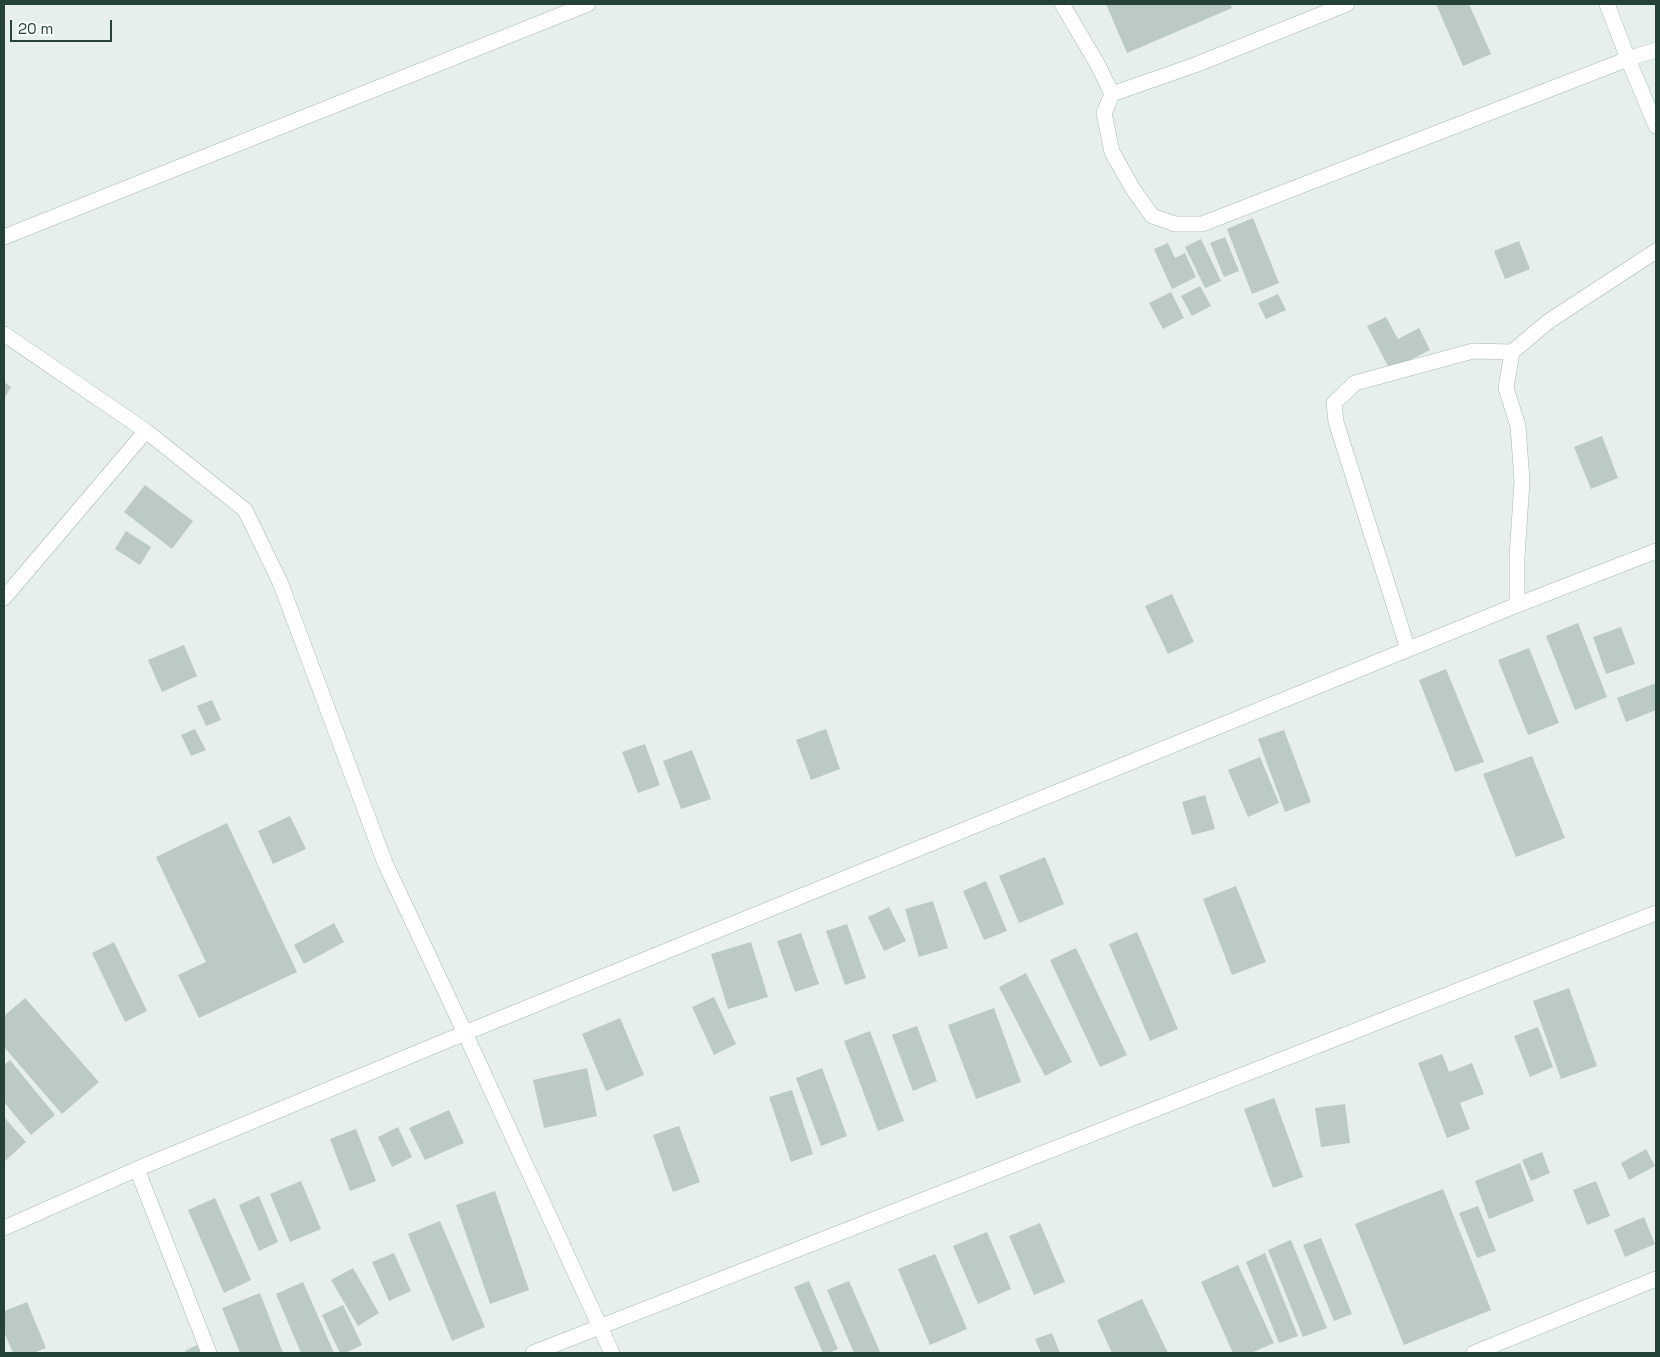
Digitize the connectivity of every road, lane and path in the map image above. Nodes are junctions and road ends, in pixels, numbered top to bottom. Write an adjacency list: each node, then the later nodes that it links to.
1 (588, 4): 9 (street)
2 (1062, 4): 7 (street)
3 (1607, 4): 6 (street)
4 (1338, 5): 7 (street)
5 (1656, 50): 6 (street)
6 (1628, 59): 7 (street); 8 (street)
7 (1112, 94)
8 (1656, 126)
9 (4, 237)
10 (1656, 251): 12 (street)
11 (4, 334): 13 (street)
12 (1512, 352): 16 (street); 17 (street)
13 (146, 431): 15 (street); 19 (street)
14 (1656, 551): 16 (street)
15 (4, 598)
16 (1517, 605): 17 (street)
17 (1408, 649): 19 (street)
18 (1656, 913): 23 (street)
19 (465, 1032): 20 (street); 23 (street)
20 (137, 1169): 21 (street); 24 (street)
21 (4, 1228)
22 (1656, 1279): 27 (street)
23 (600, 1328): 25 (street); 26 (street)
24 (209, 1353)
25 (533, 1353)
26 (612, 1353)
27 (1474, 1353)

